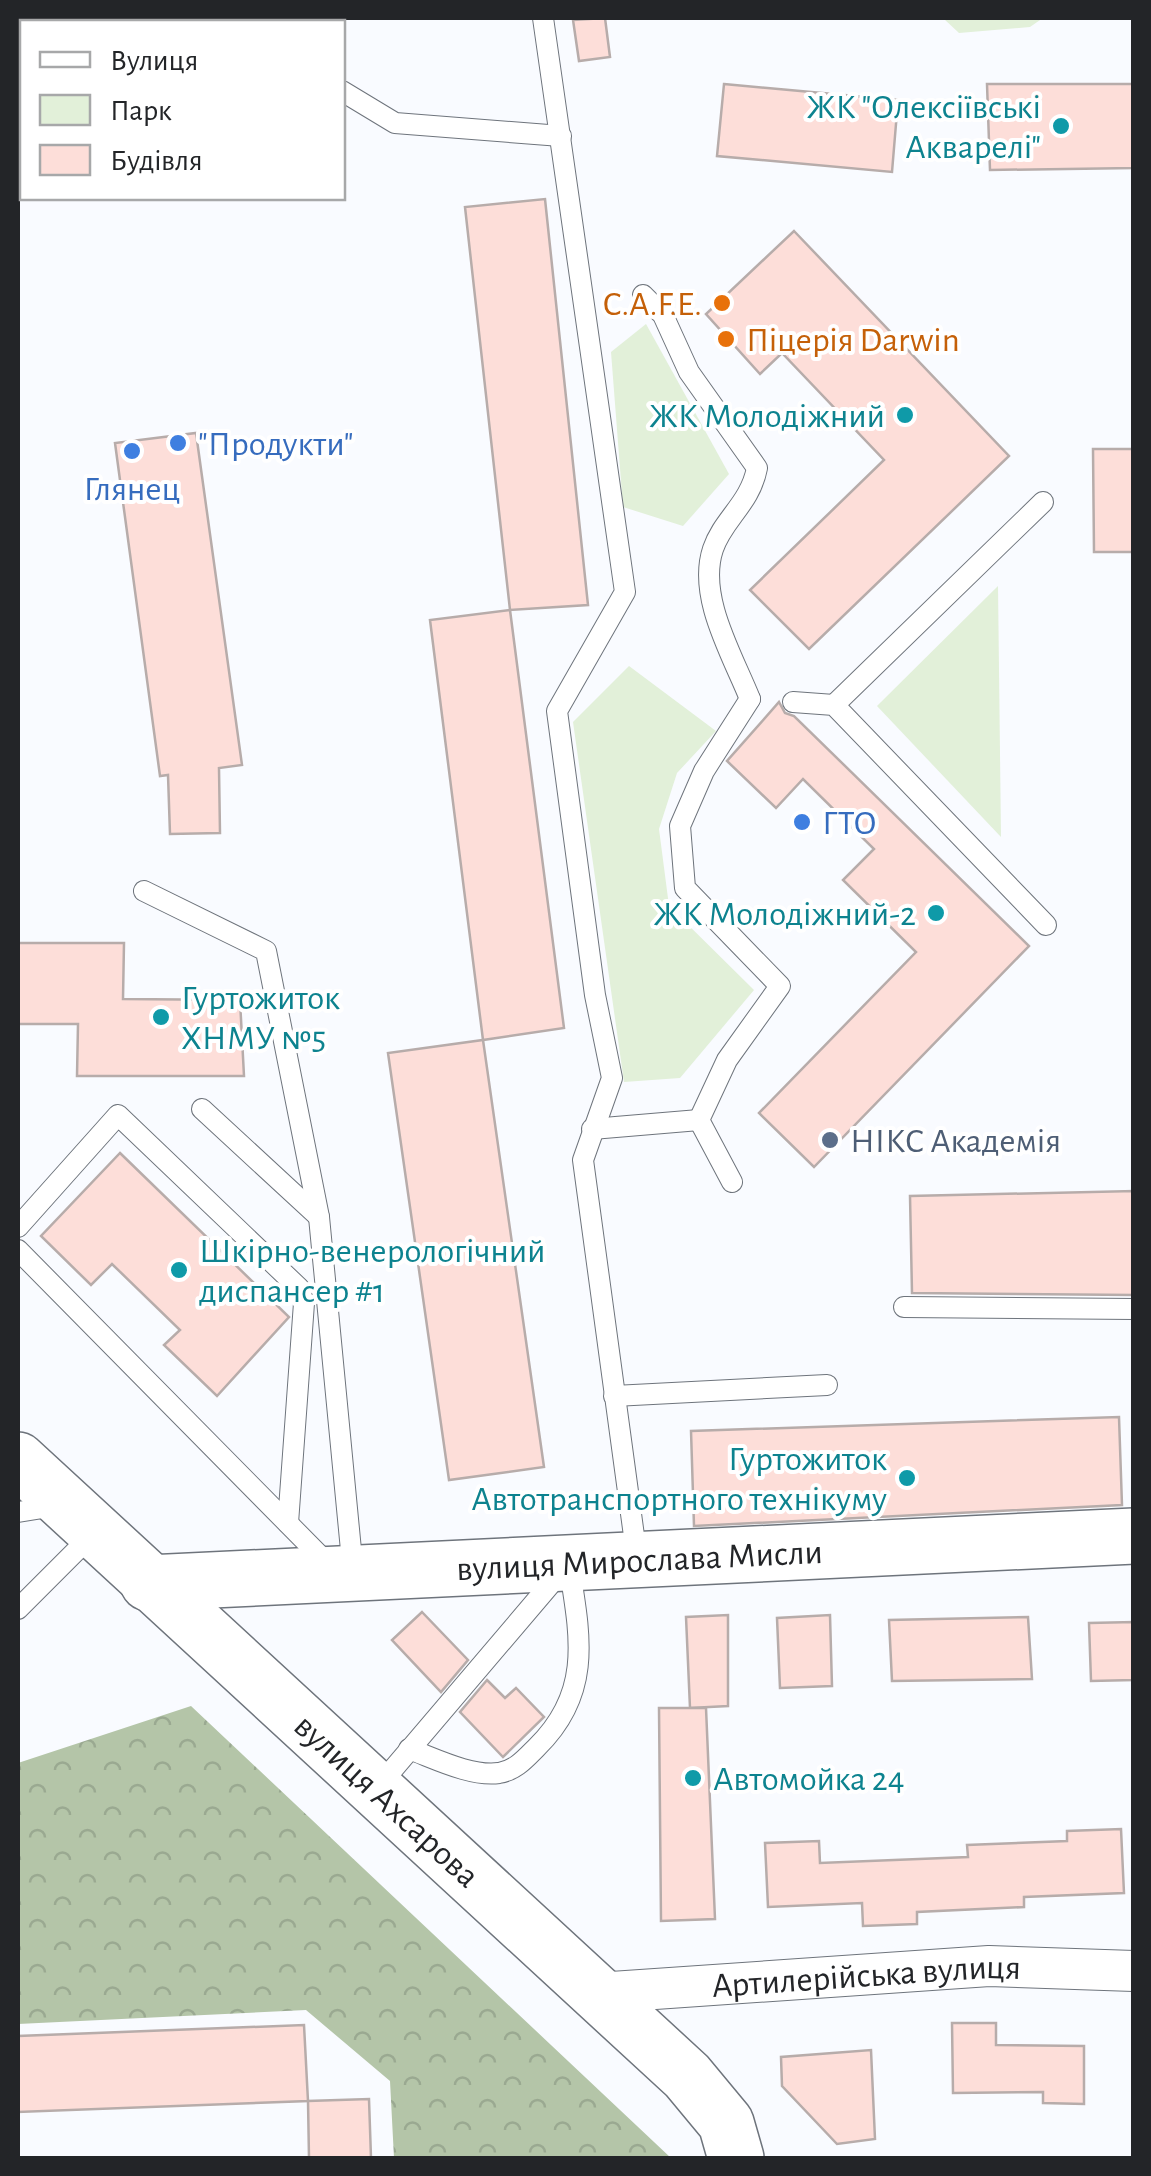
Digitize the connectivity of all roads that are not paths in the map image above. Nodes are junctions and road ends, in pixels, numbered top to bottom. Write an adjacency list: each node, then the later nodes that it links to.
1 (543, 18): 3 (lane)
2 (345, 92): 3 (lane)
3 (561, 136): 12 (lane)
4 (643, 295): 11 (lane)
5 (1043, 502): 7 (lane)
6 (793, 702): 7 (lane)
7 (834, 705): 9 (lane)
8 (144, 891): 14 (lane)
9 (1046, 925)
10 (202, 1109): 14 (lane)
11 (699, 1120): 12 (lane); 13 (lane)
12 (592, 1129): 20 (lane)
13 (732, 1182)
14 (319, 1217): 27 (lane)
15 (18, 1227): 23 (lane)
16 (18, 1250): 23 (lane)
17 (904, 1307): 18 (lane)
18 (1134, 1309)
19 (827, 1385): 20 (lane)
20 (614, 1396): 25 (lane)
21 (18, 1460): 22 (street, вулиця Ахсарова)
22 (59, 1516): 28 (street, вулиця Ахсарова); 29 (lane)
23 (288, 1522): 27 (lane)
24 (1134, 1536): 25 (street, вулиця Мирослава Мисли)
25 (637, 1561): 26 (street, вулиця Мирослава Мисли)
26 (568, 1563): 27 (street, вулиця Мирослава Мисли); 30 (lane); 30 (lane)
27 (346, 1573): 28 (street, вулиця Мирослава Мисли)
28 (148, 1582): 30 (street, вулиця Ахсарова)
29 (18, 1609)
30 (392, 1769): 32 (street, вулиця Ахсарова)
31 (1134, 1971): 32 (street, Артилерійська вулиця)
32 (597, 1992): 33 (street, вулиця Ахсарова)
33 (736, 2158)

